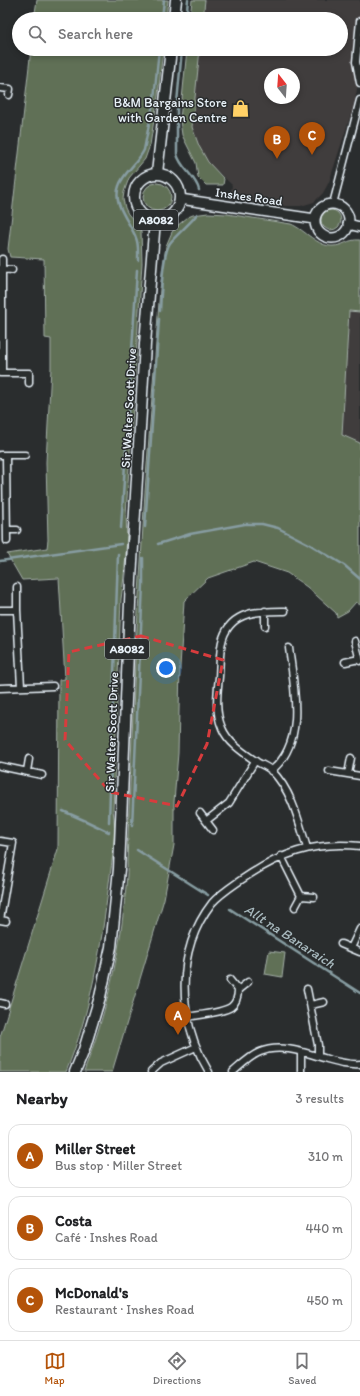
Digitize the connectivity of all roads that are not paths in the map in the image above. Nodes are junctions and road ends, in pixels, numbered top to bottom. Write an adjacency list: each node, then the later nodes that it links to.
1 (176, 0): 2 (main road)
2 (175, 12)
3 (360, 21): 5 (street)
4 (170, 56): 9 (main road)
5 (360, 83)
6 (0, 88): 7 (street)
7 (9, 95)
8 (360, 100): 11 (street)
9 (157, 173): 10 (main road, A8082); 13 (main road, A8082)
10 (180, 198): 12 (street, Inshes Road); 13 (main road, A8082)
11 (333, 204): 12 (street); 14 (street)
12 (315, 219): 14 (street)
13 (155, 220): 76 (main road, Sir Walter Scott Drive / A8082)
14 (348, 224): 15 (street)
15 (360, 227)
16 (2, 259): 17 (street)
17 (2, 269): 18 (street); 19 (street)
18 (12, 270)
19 (1, 296): 20 (street)
20 (1, 373): 21 (street)
21 (29, 383)
22 (3, 455): 23 (street); 24 (street)
23 (25, 455)
24 (7, 530): 25 (street); 26 (street)
25 (17, 530)
26 (7, 541)
27 (17, 587): 29 (street)
28 (0, 610): 29 (street)
29 (17, 610): 38 (street)
30 (266, 611): 31 (street); 32 (street); 42 (street)
31 (285, 611)
32 (265, 626)
33 (355, 641): 35 (street)
34 (288, 648): 44 (street)
35 (360, 660): 36 (street)
36 (345, 662)
37 (53, 686): 38 (street)
38 (21, 687): 39 (street)
39 (0, 688)
40 (351, 758): 47 (street)
41 (29, 759): 46 (street)
42 (255, 761): 44 (street); 51 (street)
43 (0, 766): 46 (street)
44 (271, 771): 55 (street)
45 (329, 771): 47 (street)
46 (26, 772): 48 (street)
47 (348, 774): 49 (street)
48 (42, 775)
49 (360, 776)
50 (200, 813): 51 (street)
51 (206, 821): 52 (street)
52 (213, 830)
53 (0, 841): 60 (street)
54 (360, 846): 55 (street)
55 (307, 848): 56 (street)
56 (281, 856): 57 (street); 71 (street)
57 (301, 896): 58 (street); 59 (street)
58 (314, 897)
59 (295, 907)
60 (6, 921)
61 (360, 929): 63 (street)
62 (341, 944): 63 (street)
63 (351, 948): 64 (street)
64 (360, 952)
65 (230, 980): 68 (street)
66 (248, 982): 68 (street)
67 (307, 989): 70 (street)
68 (238, 990): 71 (street)
69 (324, 1002): 70 (street)
70 (310, 1005): 74 (street)
71 (187, 1016): 72 (street)
72 (196, 1047): 77 (street); 78 (street)
73 (301, 1052): 74 (street); 79 (street); 80 (street)
74 (318, 1056): 75 (street)
75 (360, 1064)
76 (75, 1072)
77 (151, 1072)
78 (209, 1072)
79 (233, 1072)
80 (301, 1072)

